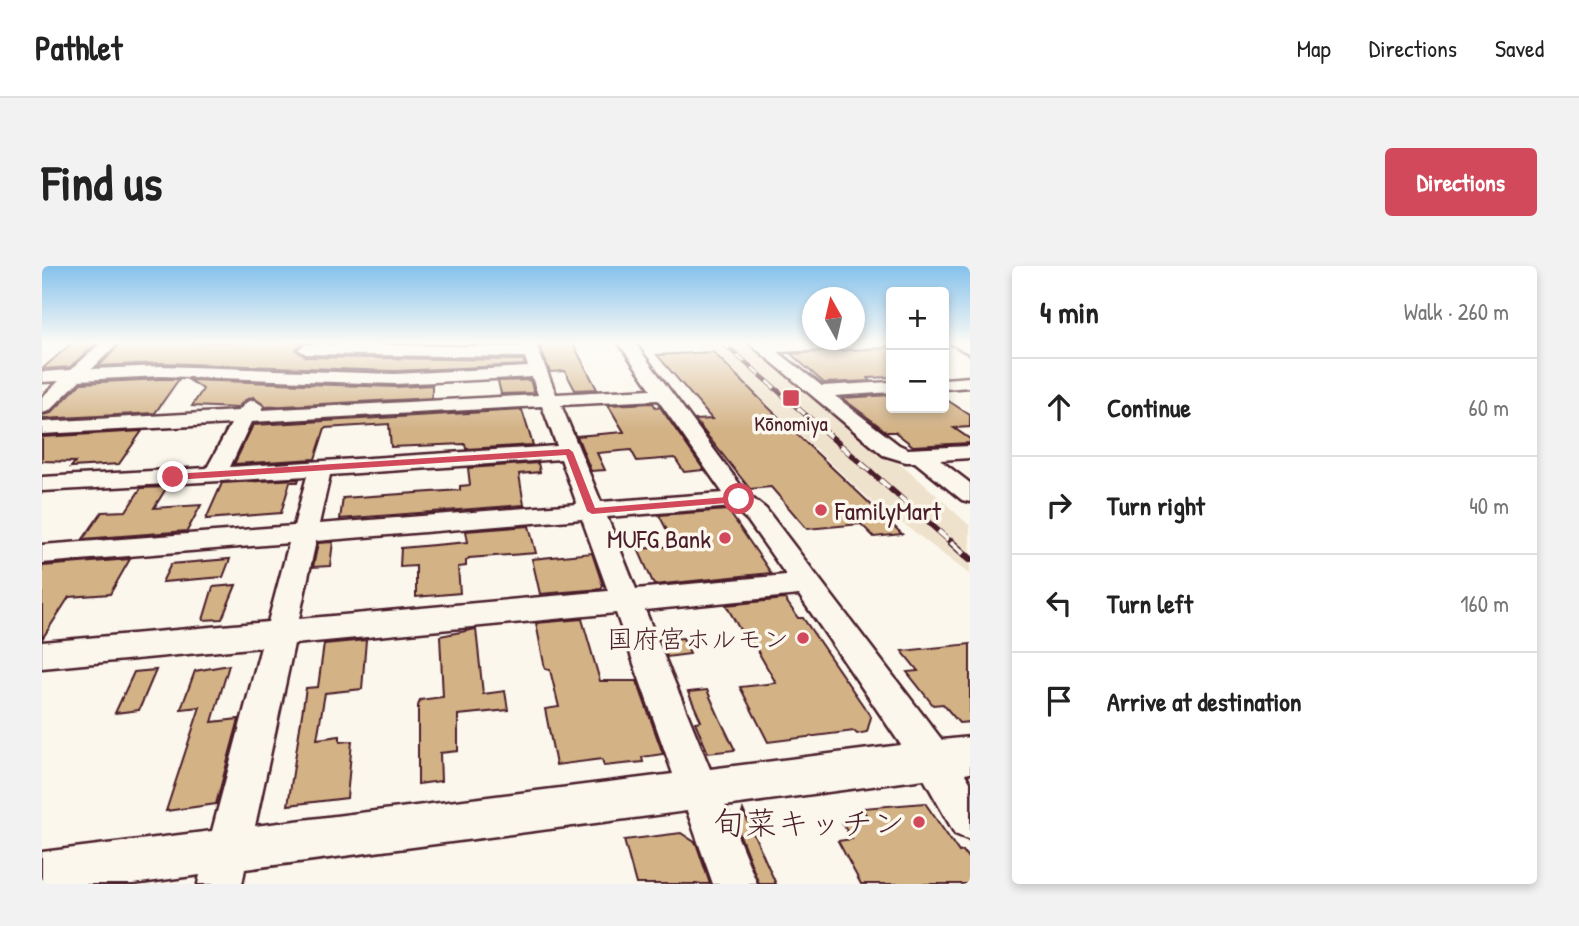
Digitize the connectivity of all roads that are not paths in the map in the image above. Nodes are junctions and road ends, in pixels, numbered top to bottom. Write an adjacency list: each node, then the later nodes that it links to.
1 (80, 371): 7 (street)
2 (286, 371): 8 (street)
3 (442, 371): 8 (street)
4 (538, 371): 15 (street)
5 (647, 371): 14 (street)
6 (793, 371): 13 (street)
7 (76, 375): 8 (street); 9 (street); 16 (street)
8 (281, 376): 17 (street)
9 (42, 377)
10 (970, 382): 11 (street)
11 (949, 384)
12 (886, 387): 13 (street)
13 (818, 391): 21 (street)
14 (664, 394): 15 (street); 26 (street)
15 (550, 400): 17 (street); 19 (street)
16 (42, 407)
17 (244, 417): 18 (street); 23 (street)
18 (42, 428)
19 (569, 452): 22 (street); 27 (street)
20 (970, 452): 21 (street)
21 (920, 455): 25 (street)
22 (320, 469): 23 (street); 28 (street)
23 (215, 475): 24 (street)
24 (42, 484)
25 (970, 495)
26 (739, 499): 27 (street); 30 (street)
27 (592, 511): 28 (street); 31 (street)
28 (304, 534): 29 (street); 32 (street)
29 (42, 554)
30 (807, 584): 31 (street); 34 (street)
31 (626, 600): 32 (street); 35 (street)
32 (280, 633): 33 (street); 37 (street)
33 (42, 655)
34 (951, 757): 35 (street); 36 (street)
35 (698, 790): 37 (street); 39 (street)
36 (970, 819)
37 (224, 867): 38 (street)
38 (42, 874)
39 (735, 884)

